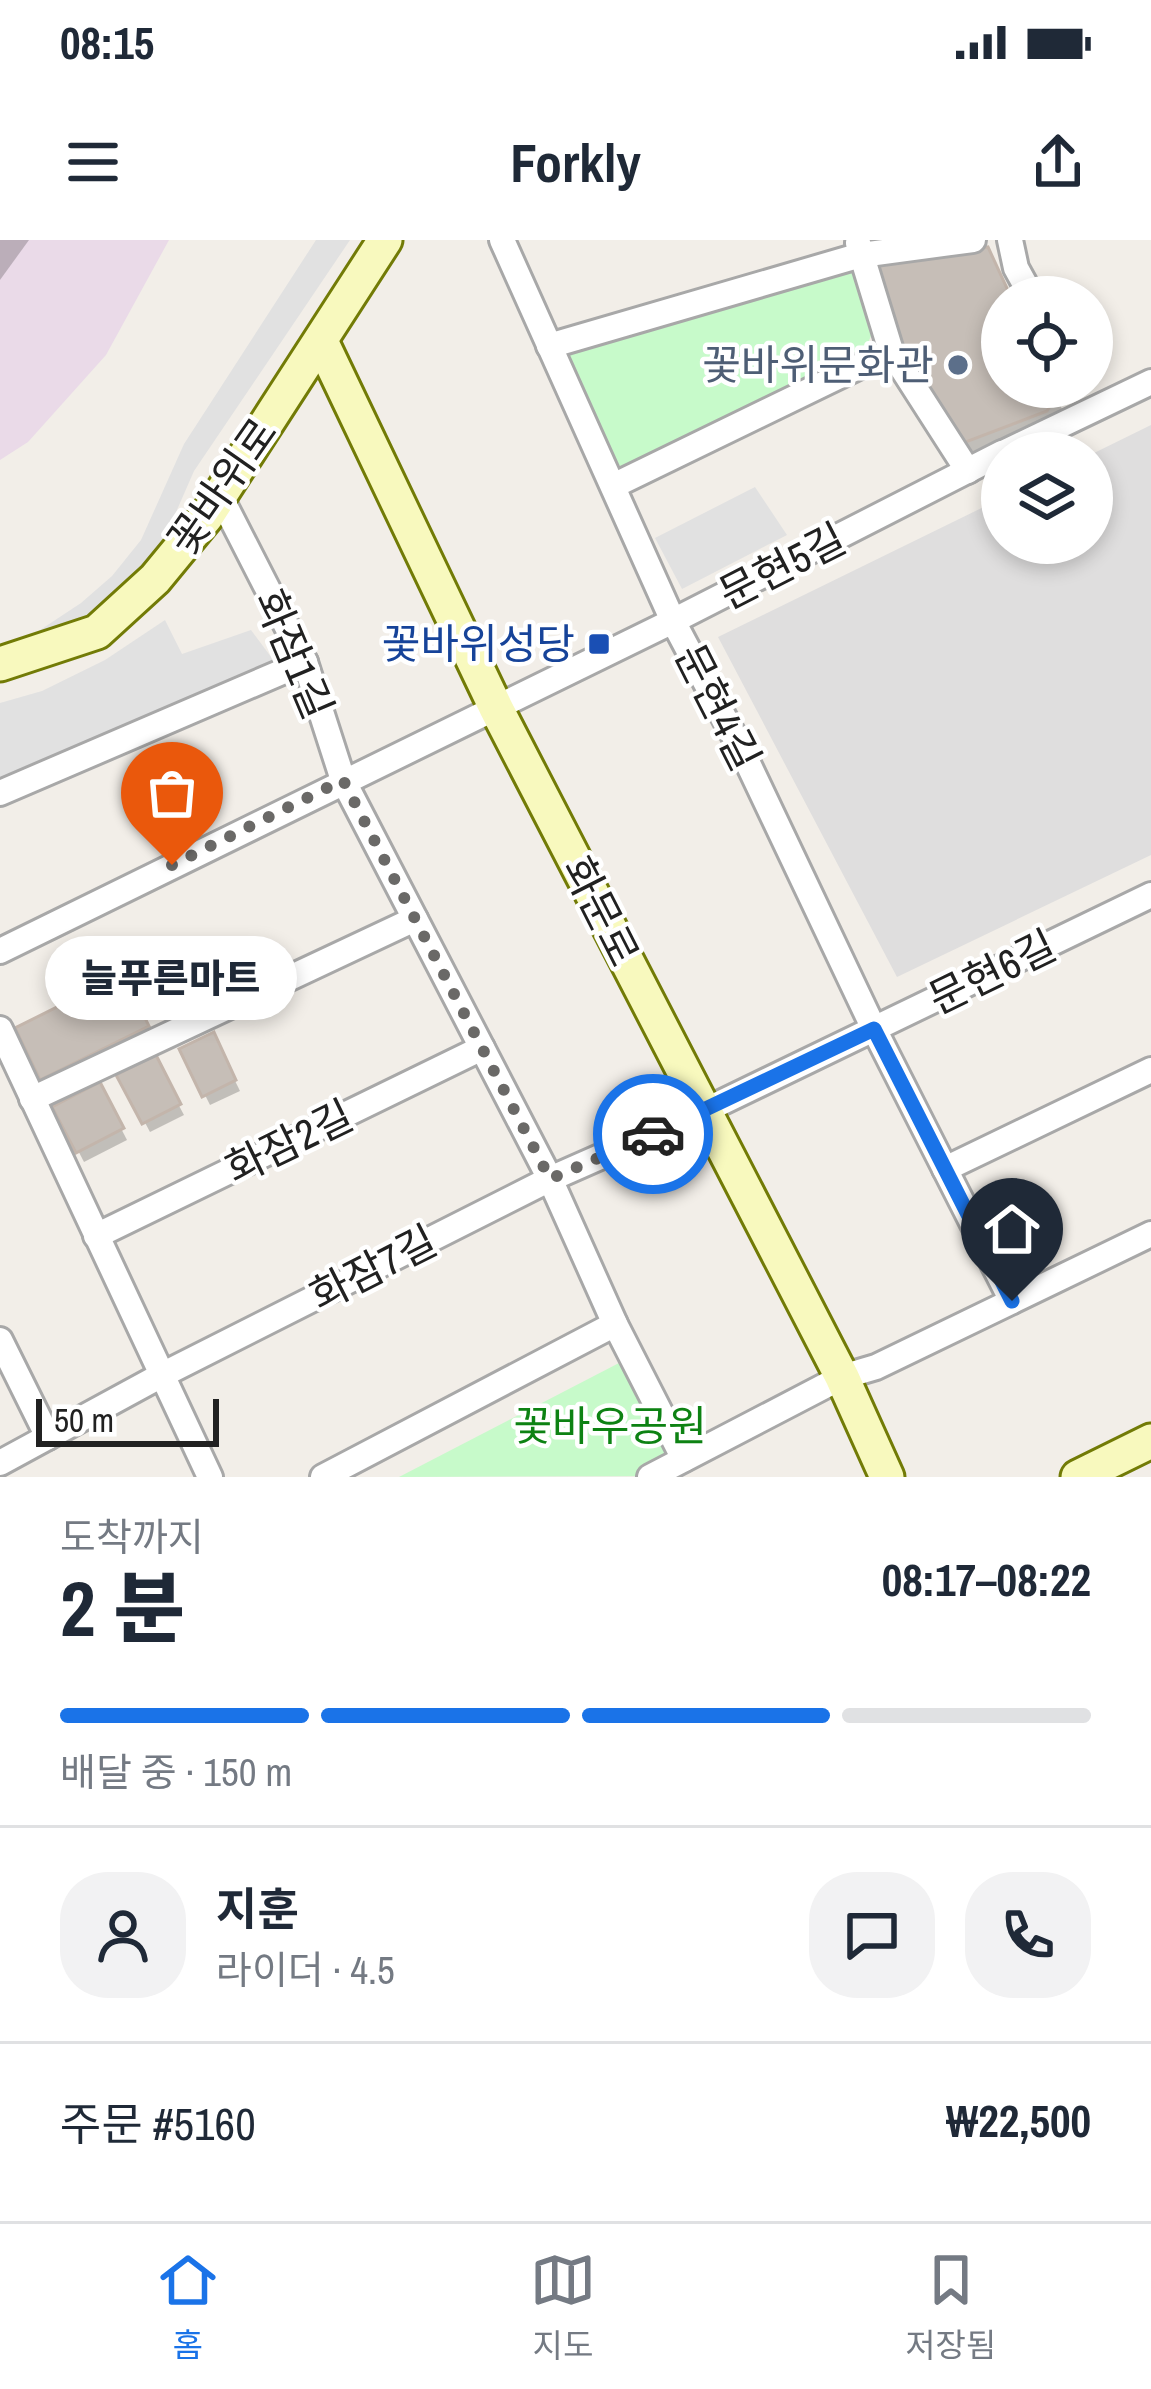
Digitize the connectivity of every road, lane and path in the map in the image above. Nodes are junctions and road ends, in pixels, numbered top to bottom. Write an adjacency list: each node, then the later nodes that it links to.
1 (386, 240): 7 (street, 꽃바위로)
2 (502, 240): 8 (street, 문현4길)
3 (973, 240): 5 (street)
4 (1010, 240): 6 (street)
5 (860, 248): 8 (street); 9 (street)
6 (1020, 276)
7 (321, 341): 17 (street, 꽃바위로); 21 (street, 화문로)
8 (549, 346): 16 (street, 문현4길)
9 (891, 351): 15 (street); 16 (street)
10 (1151, 382): 11 (street, 문현5길)
11 (1113, 391)
12 (1072, 408): 13 (street, 문현5길)
13 (1035, 432)
14 (981, 464): 15 (street, 문현5길)
15 (968, 471): 18 (street, 문현5길)
16 (613, 486): 18 (street, 문현4길)
17 (220, 496): 19 (street, 화잠1길); 20 (street, 꽃바위로)
18 (673, 621): 21 (street, 문현5길); 28 (street, 문현4길)
19 (305, 662): 22 (street, 화잠1길); 23 (street)
20 (0, 664)
21 (496, 708): 22 (street, 문현5길); 32 (street, 화문로)
22 (343, 780): 25 (street, 화잠1길); 26 (street, 문현5길)
23 (0, 793)
24 (1151, 895): 28 (street, 문현6길)
25 (416, 919): 29 (street, 화잠1길); 31 (street)
26 (0, 950)
27 (0, 1029): 31 (street)
28 (874, 1029): 32 (street, 문현6길); 33 (street, 문현4길)
29 (482, 1048): 34 (street, 화잠1길); 36 (street, 화잠2길)
30 (1151, 1070): 33 (street)
31 (32, 1099): 36 (street)
32 (704, 1112): 34 (street, 화잠7길); 41 (street, 화문로)
33 (945, 1169): 37 (street, 문현4길)
34 (550, 1179): 38 (street, 화잠1길); 40 (street, 화잠7길)
35 (1151, 1234): 37 (street)
36 (96, 1236): 40 (street)
37 (1012, 1301): 41 (street)
38 (615, 1324): 44 (street, 화잠1길); 47 (street)
39 (0, 1340): 42 (street)
40 (160, 1376): 42 (street, 화잠7길); 46 (street)
41 (842, 1377): 44 (street); 49 (street, 화문로)
42 (49, 1437): 45 (street, 화잠7길)
43 (1151, 1441): 50 (street)
44 (684, 1459): 48 (street)
45 (0, 1463)
46 (210, 1477)
47 (323, 1477)
48 (650, 1477)
49 (887, 1477)
50 (1078, 1477)

